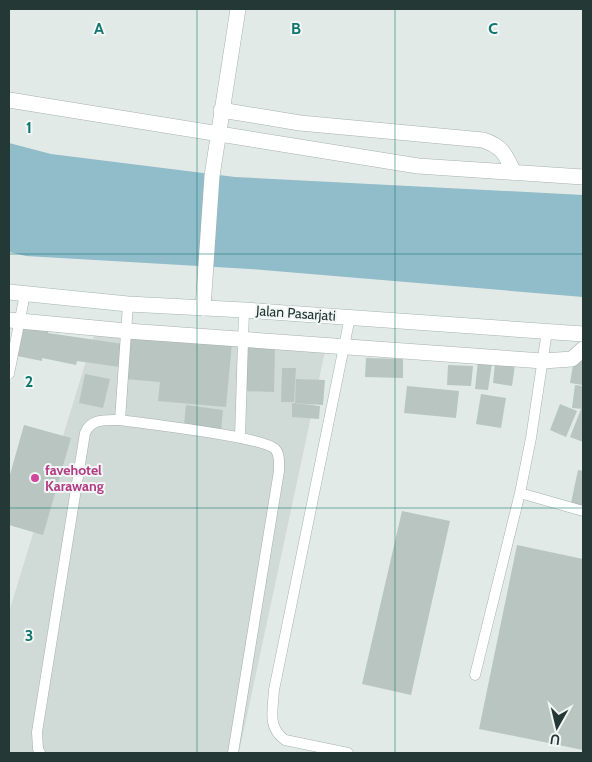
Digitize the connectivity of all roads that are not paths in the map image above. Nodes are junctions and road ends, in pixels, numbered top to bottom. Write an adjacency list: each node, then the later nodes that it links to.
1 (238, 9): 3 (street)
2 (9, 100): 4 (street)
3 (221, 110): 4 (street); 5 (street)
4 (218, 135): 5 (street); 10 (street)
5 (514, 173): 6 (street)
6 (583, 177)
7 (9, 292): 8 (street, Jalan Pasarjati)
8 (26, 294): 9 (street, Jalan Pasarjati); 13 (lane)
9 (128, 304): 10 (street, Jalan Pasarjati); 14 (lane)
10 (203, 308): 11 (street, Jalan Pasarjati)
11 (244, 310): 12 (street, Jalan Pasarjati); 17 (lane)
12 (350, 317): 15 (street, Jalan Pasarjati); 18 (lane)
13 (15, 321): 14 (street); 21 (lane)
14 (127, 331): 17 (street); 22 (lane)
15 (547, 331): 16 (street, Jalan Pasarjati); 20 (lane)
16 (583, 334)
17 (243, 340): 18 (street); 23 (lane)
18 (344, 346): 20 (street); 29 (lane)
19 (583, 349): 20 (street)
20 (543, 361): 24 (lane)
21 (9, 374)
22 (120, 420): 23 (lane); 27 (lane)
23 (240, 437): 28 (lane)
24 (520, 493): 25 (lane); 26 (lane)
25 (583, 511)
26 (475, 675)
27 (40, 753)
28 (233, 753)
29 (348, 753)

